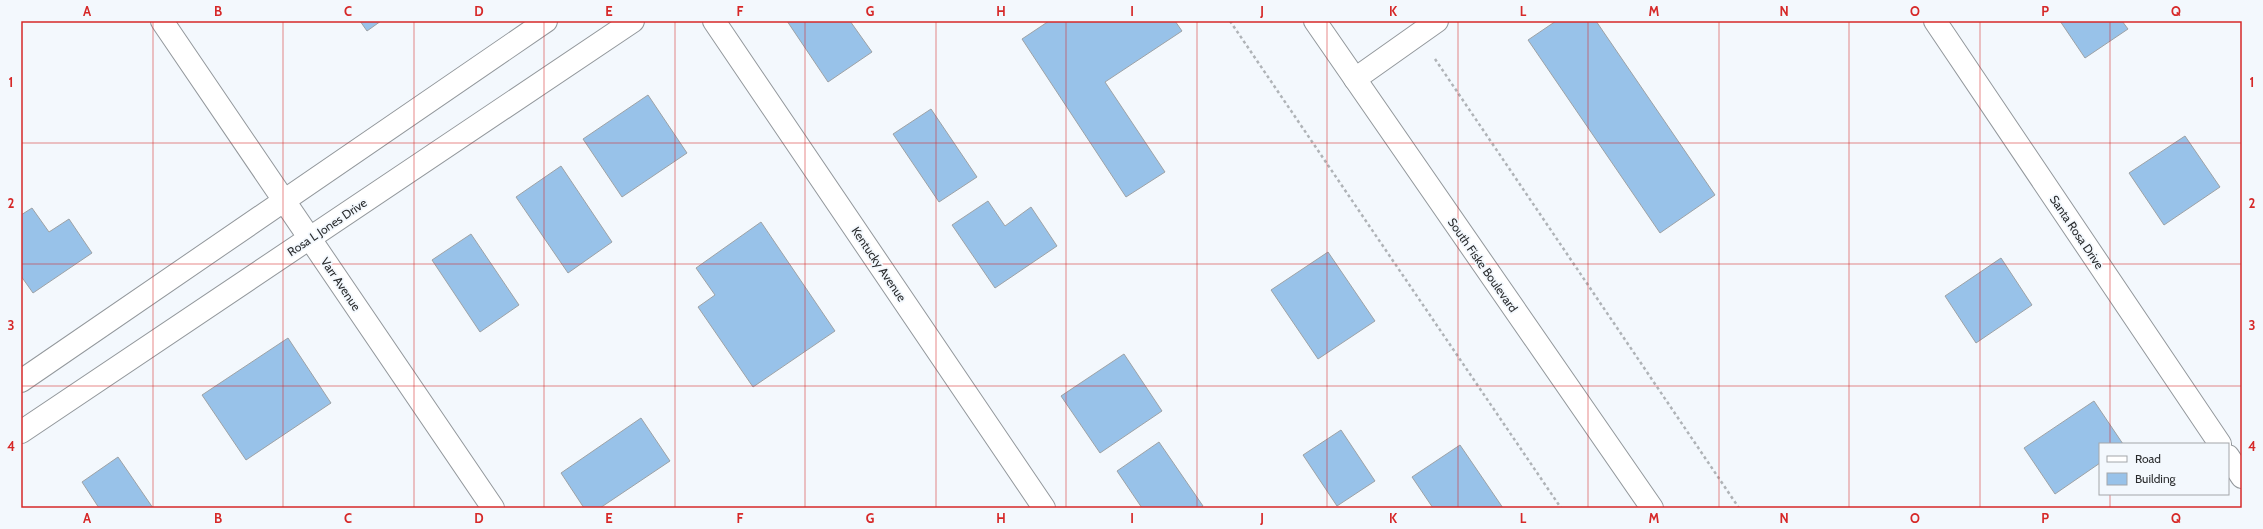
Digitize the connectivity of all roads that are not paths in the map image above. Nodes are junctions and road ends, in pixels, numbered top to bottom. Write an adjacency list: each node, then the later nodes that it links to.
1 (162, 21): 9 (street, Varr Avenue)
2 (546, 21): 9 (street)
3 (633, 21): 10 (street, Rosa L Jones Drive)
4 (714, 21): 17 (street, Kentucky Avenue)
5 (1315, 21): 8 (street, South Fiske Boulevard)
6 (1437, 21): 8 (street)
7 (1935, 21): 13 (street, Santa Rosa Drive)
8 (1355, 78): 18 (street, South Fiske Boulevard)
9 (285, 200): 10 (street, Varr Avenue); 11 (street)
10 (310, 238): 12 (street, Rosa L Jones Drive); 16 (street, Varr Avenue)
11 (21, 381)
12 (21, 432)
13 (2219, 443)
14 (2229, 458): 15 (street)
15 (2242, 477)
16 (493, 508)
17 (1044, 508)
18 (1652, 508)

